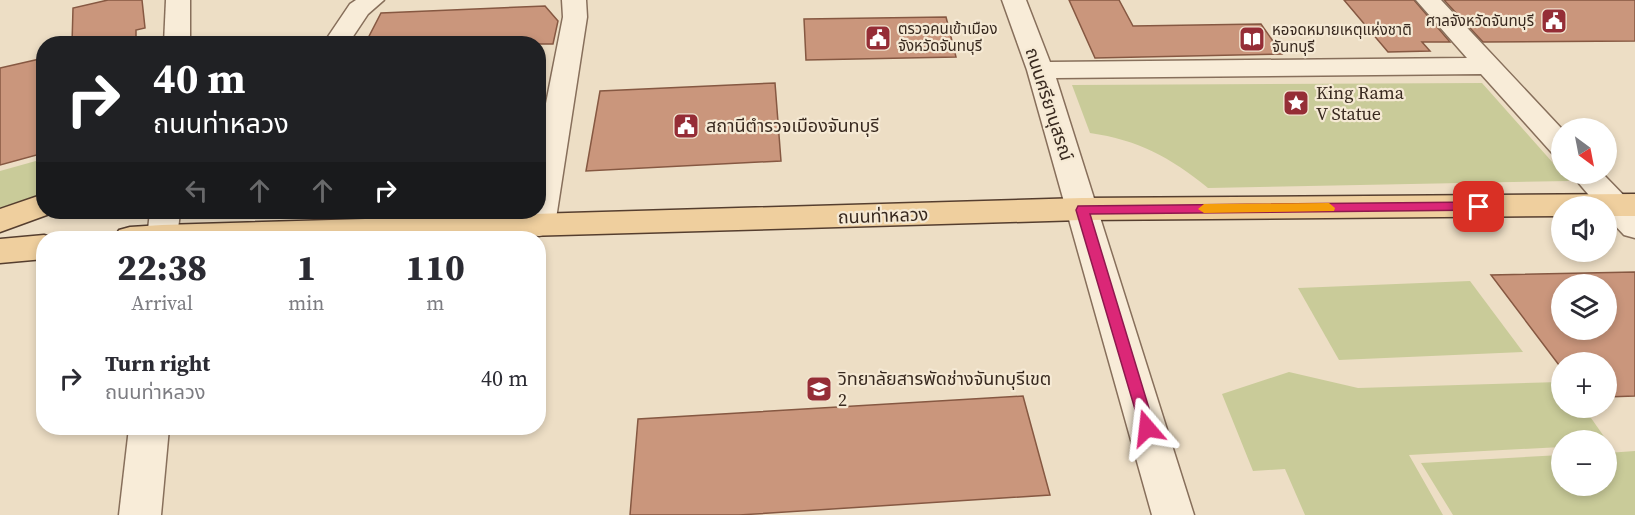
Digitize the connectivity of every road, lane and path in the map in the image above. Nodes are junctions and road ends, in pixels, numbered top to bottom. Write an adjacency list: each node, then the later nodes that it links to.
1 (178, 0): 7 (street)
2 (371, 0): 3 (street); 8 (street)
3 (391, 0)
4 (574, 0): 13 (street)
5 (1014, 0): 10 (street, ถนนศรียานุสรณ์)
6 (1428, 0): 9 (street)
7 (177, 36)
8 (340, 36)
9 (1490, 66): 10 (street); 11 (street)
10 (1040, 70): 15 (street, ถนนศรียานุสรณ์)
11 (1551, 135)
12 (1597, 184): 16 (street)
13 (546, 185)
14 (36, 207): 18 (main road)
15 (1082, 210): 16 (main road, ถนนท่าหลวง); 20 (main road, ถนนท่าหลวง); 28 (street, ถนนศรียานุสรณ์)
16 (1628, 213)
17 (540, 219): 20 (street)
18 (0, 221)
19 (163, 224): 21 (main road, ถนนท่าหลวง); 22 (main road, ถนนท่าหลวง)
20 (539, 225): 23 (main road, ถนนท่าหลวง)
21 (146, 231)
22 (202, 231)
23 (370, 231)
24 (36, 248): 25 (main road)
25 (0, 251)
26 (148, 435): 27 (street)
27 (140, 515)
28 (1173, 515)

